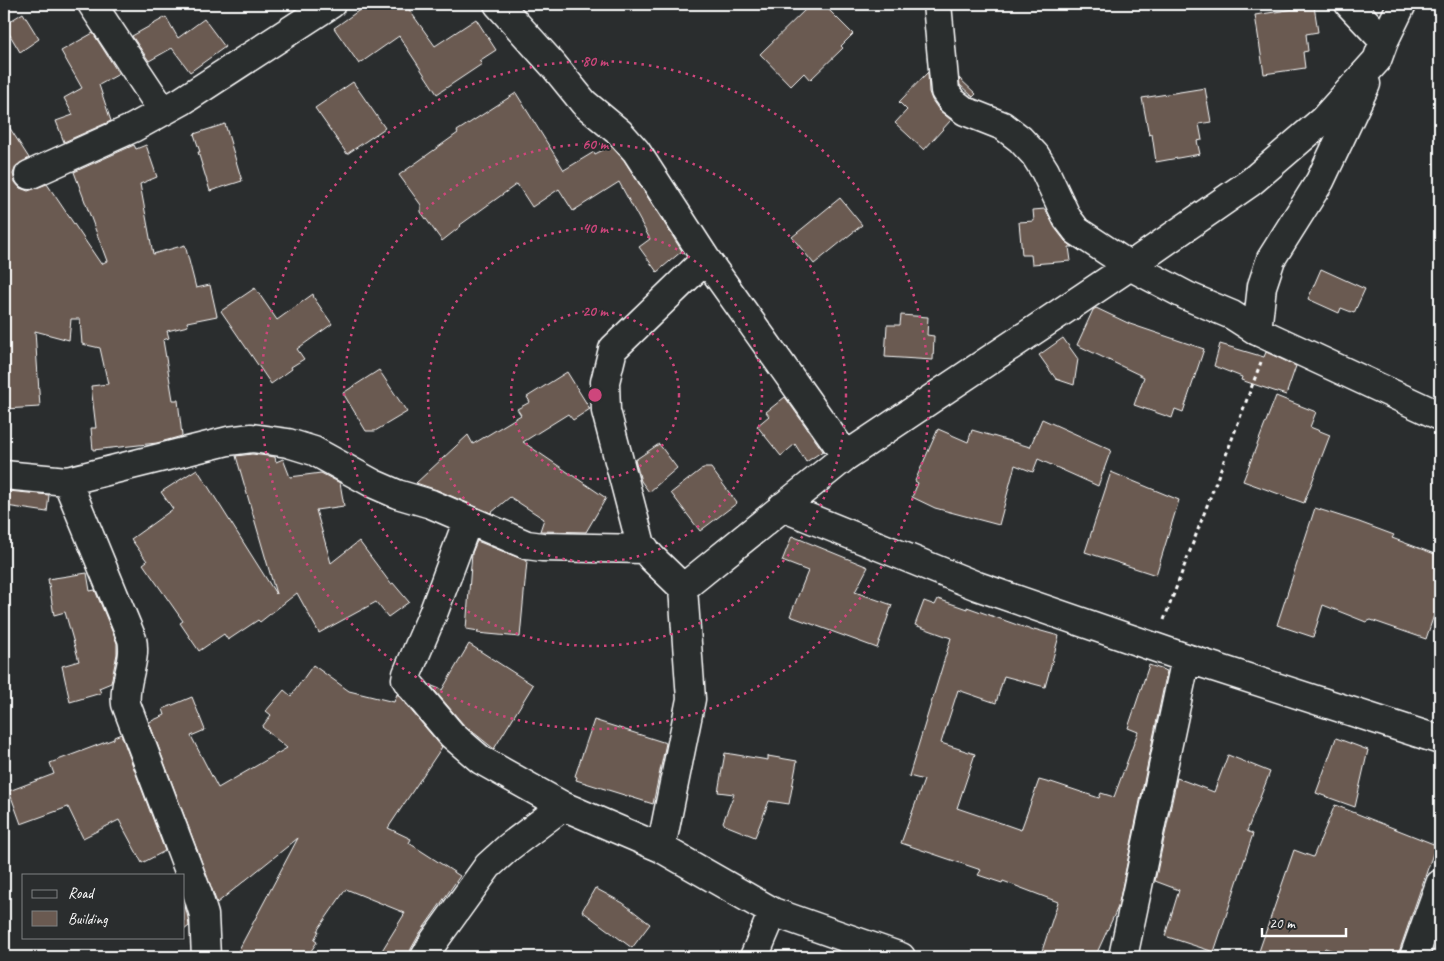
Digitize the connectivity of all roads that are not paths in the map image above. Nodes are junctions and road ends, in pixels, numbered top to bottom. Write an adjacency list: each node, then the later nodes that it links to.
1 (92, 4): 8 (street)
2 (331, 4): 8 (street)
3 (498, 4): 10 (street)
4 (936, 4): 11 (street)
5 (1349, 4): 7 (street)
6 (1402, 4): 7 (street)
7 (1380, 50): 11 (street); 12 (street)
8 (163, 111): 9 (street)
9 (29, 175)
10 (706, 259): 14 (street); 19 (street)
11 (1130, 266): 12 (street); 14 (street)
12 (1264, 334): 13 (street)
13 (1440, 416)
14 (846, 456): 17 (street)
15 (4, 474): 16 (street)
16 (67, 481): 18 (street); 27 (street)
17 (782, 507): 20 (street); 21 (street)
18 (468, 520): 19 (street); 23 (street)
19 (645, 549): 20 (street)
20 (683, 588): 24 (street)
21 (1186, 658): 22 (street); 31 (street)
22 (1440, 740)
23 (563, 806): 24 (street); 28 (street)
24 (661, 848): 26 (street)
25 (1440, 884): 32 (street)
26 (773, 912): 29 (street); 30 (street)
27 (206, 957)
28 (425, 957)
29 (754, 957)
30 (901, 957)
31 (1123, 957)
32 (1414, 957)

